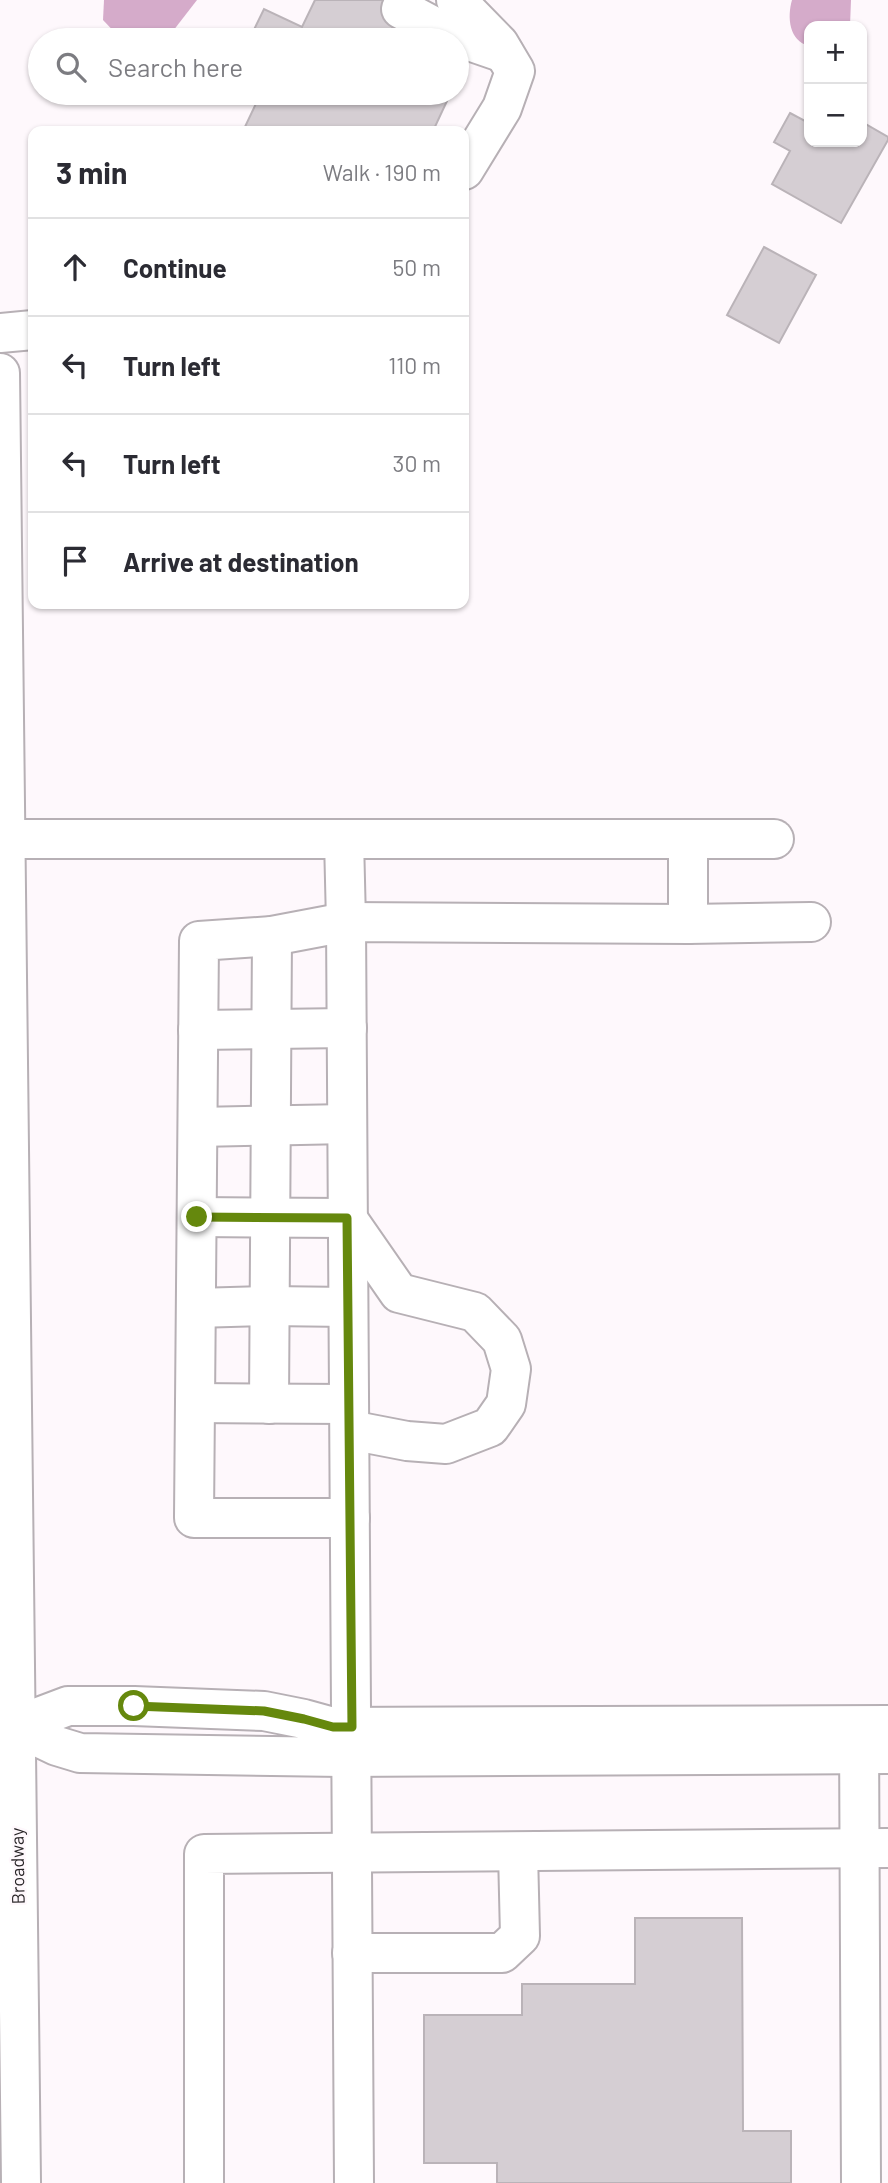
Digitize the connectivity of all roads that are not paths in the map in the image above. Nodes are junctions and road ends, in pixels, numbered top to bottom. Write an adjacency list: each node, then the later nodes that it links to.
1 (456, 0): 5 (main road)
2 (401, 9): 3 (main road)
3 (437, 28)
4 (469, 41): 5 (main road)
5 (504, 53): 6 (main road)
6 (469, 162)
7 (28, 330): 8 (main road)
8 (0, 333)
9 (0, 373): 10 (main road, Broadway)
10 (3, 775): 11 (main road, Broadway)
11 (7, 839): 12 (main road); 35 (main road, Broadway)
12 (344, 839): 13 (main road); 15 (main road)
13 (688, 839): 14 (main road); 17 (main road)
14 (774, 839)
15 (346, 922): 17 (main road); 18 (main road); 19 (main road)
16 (811, 922): 17 (main road)
17 (688, 924)
18 (272, 936): 20 (main road); 21 (main road)
19 (347, 1028): 21 (main road); 22 (main road)
20 (198, 1030): 21 (main road); 24 (main road)
21 (271, 1030): 23 (main road)
22 (347, 1124): 23 (main road); 27 (main road)
23 (271, 1125): 24 (main road); 26 (main road)
24 (198, 1127): 25 (main road)
25 (197, 1217): 26 (main road); 30 (main road)
26 (270, 1217): 27 (main road); 28 (main road)
27 (347, 1218): 29 (main road); 33 (main road)
28 (269, 1306): 29 (main road); 30 (main road); 32 (main road)
29 (348, 1307): 33 (main road)
30 (196, 1308): 31 (main road)
31 (195, 1403): 32 (main road); 34 (main road)
32 (269, 1404): 33 (main road)
33 (349, 1417): 34 (main road)
34 (350, 1518): 38 (main road)
35 (8, 1685): 36 (main road, Broadway)
36 (8, 1727): 38 (main road); 43 (main road, Broadway)
37 (873, 1740): 38 (main road); 39 (main road)
38 (352, 1742): 41 (main road)
39 (874, 1848): 40 (main road); 46 (main road)
40 (518, 1852): 41 (main road); 42 (main road)
41 (352, 1853): 42 (main road); 44 (main road)
42 (352, 1953): 45 (main road)
43 (21, 2183)
44 (204, 2183)
45 (354, 2183)
46 (861, 2183)

